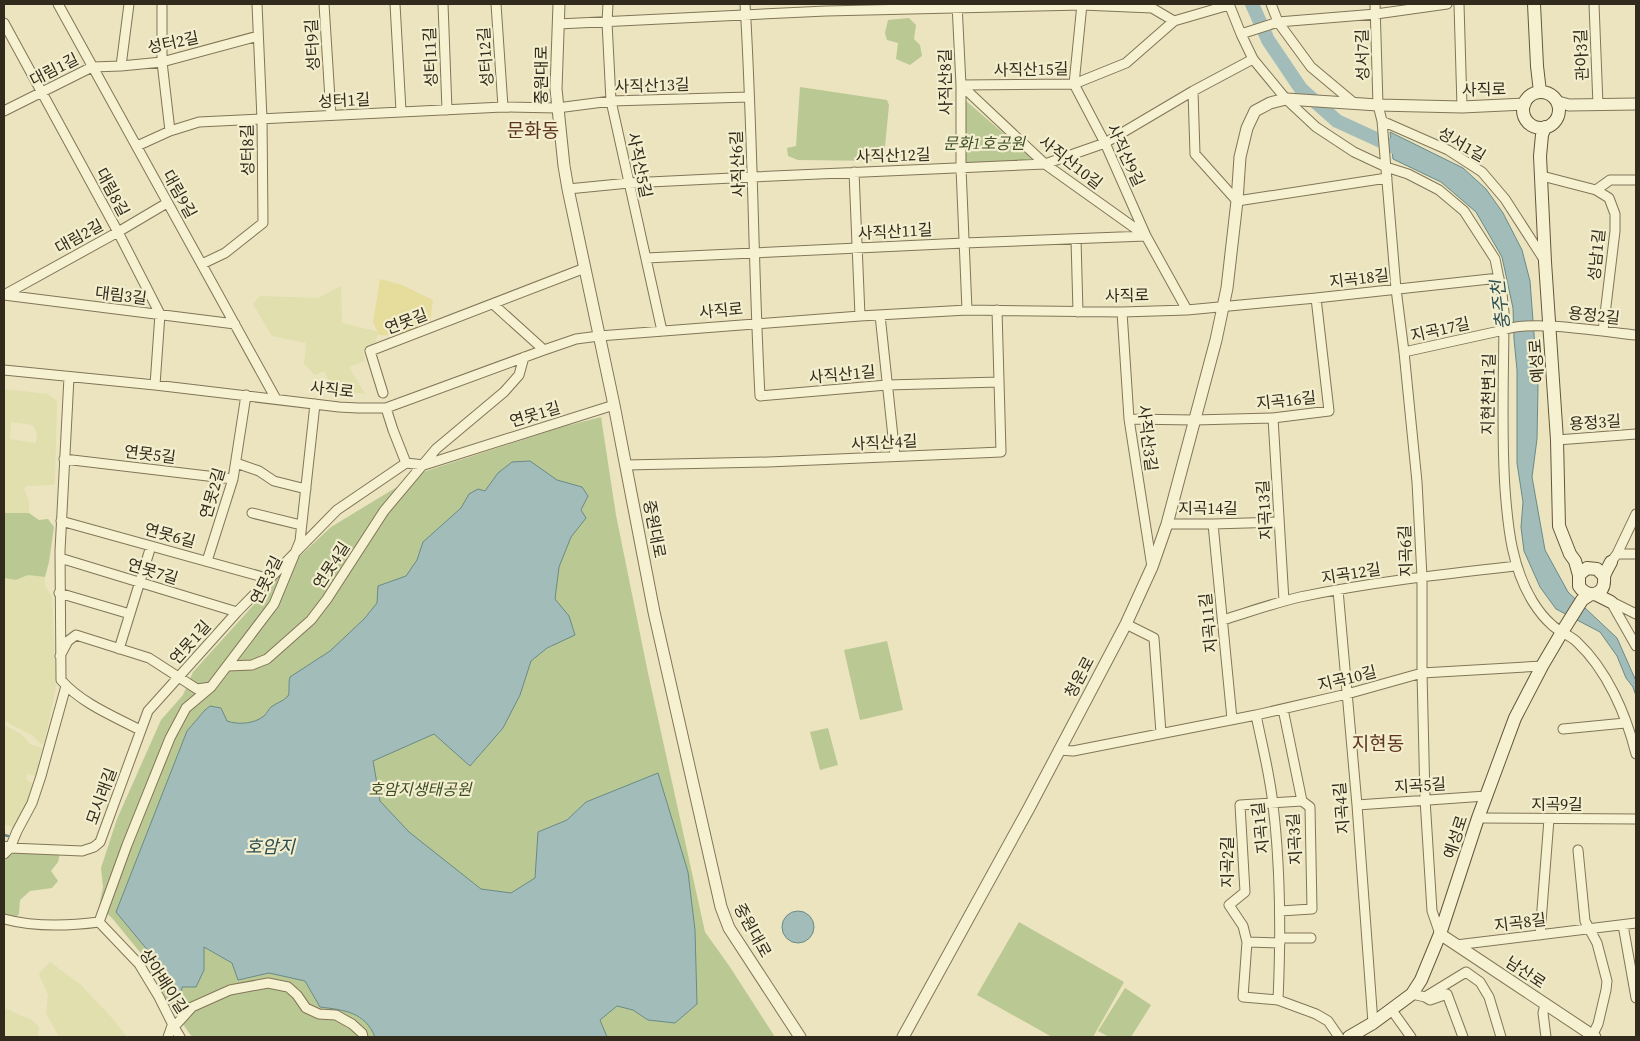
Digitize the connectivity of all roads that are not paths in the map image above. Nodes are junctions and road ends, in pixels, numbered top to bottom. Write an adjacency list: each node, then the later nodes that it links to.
1 (58, 4): 34 (street, 대림9길)
2 (129, 4): 33 (street)
3 (162, 4): 32 (street)
4 (258, 4): 30 (street, 성터8길)
5 (324, 4): 56 (street, 성터9길)
6 (395, 4): 55 (street)
7 (442, 4): 53 (street, 성터11길)
8 (496, 4): 50 (street, 성터12길)
9 (559, 4): 28 (street, 중원대로)
10 (608, 4): 24 (street, 사직산5길)
11 (745, 4): 23 (street, 사직산6길)
12 (1082, 4): 20 (street); 25 (street); 35 (street)
13 (1229, 4): 25 (street, 사직산15길); 29 (street, 지현천변1길)
14 (1271, 4): 26 (street)
15 (1375, 4): 22 (street, 성서7길)
16 (1447, 4): 22 (street)
17 (1459, 4): 48 (street)
18 (1534, 4): 39 (main road)
19 (1594, 4): 45 (street, 관아3길)
20 (957, 6): 21 (street); 36 (street, 사직산8길)
21 (826, 7): 23 (street)
22 (1376, 14): 26 (street); 47 (street, 성서7길)
23 (746, 15): 24 (street); 40 (street, 사직산6길)
24 (607, 22): 28 (street); 42 (street, 사직산5길)
25 (1174, 22): 35 (street, 사직산15길)
26 (1278, 22): 29 (street); 43 (street)
27 (4, 23): 38 (street, 대림8길)
28 (558, 24): 51 (street, 중원대로)
29 (1241, 34): 31 (street, 지현천변1길)
30 (258, 36): 32 (street, 성터2길); 57 (street, 성터8길)
31 (1253, 58): 37 (street, 사직산12길); 41 (street, 지현천변1길)
32 (162, 62): 33 (street, 성터2길); 60 (street)
33 (121, 66): 34 (street, 성터2길)
34 (92, 67): 38 (street, 대림1길); 62 (street, 대림9길)
35 (1074, 84): 36 (street, 사직산15길); 61 (street, 사직산9길)
36 (961, 85): 63 (street, 사직산10길); 65 (street, 사직산8길)
37 (1192, 91): 61 (street, 사직산12길); 74 (street)
38 (41, 92): 54 (street, 대림1길); 76 (street, 대림8길)
39 (1540, 92): 44 (main road); 49 (main road)
40 (749, 96): 42 (street, 사직산13길); 68 (street, 사직산6길)
41 (1286, 99): 43 (street, 사직로); 64 (street, 지현천변1길); 74 (street)
42 (611, 101): 51 (street, 사직산13길); 71 (street, 사직산5길)
43 (1354, 103): 47 (street, 사직로)
44 (1525, 104): 48 (street, 사직로); 59 (main road)
45 (1598, 104): 46 (street); 49 (street)
46 (1636, 104)
47 (1378, 105): 48 (street, 사직로); 58 (street, 성서7길)
48 (1462, 107)
49 (1558, 107): 52 (street); 59 (main road)
50 (503, 108): 51 (street, 성터1길); 53 (street, 성터1길)
51 (557, 108): 72 (street, 중원대로)
52 (1636, 109)
53 (447, 110): 55 (street, 성터1길)
54 (4, 112)
55 (401, 112): 56 (street, 성터1길)
56 (331, 115): 57 (street, 성터1길)
57 (262, 119): 60 (street, 성터1길); 84 (street, 성터8길)
58 (1382, 121): 64 (street, 지곡6길); 83 (street, 성서1길)
59 (1539, 126): 67 (main road, 예성로)
60 (170, 131): 62 (street, 성터1길)
61 (1105, 142): 63 (street, 사직산12길); 77 (street, 사직산9길)
62 (137, 146): 75 (street, 대림9길)
63 (1045, 164): 65 (street, 사직산12길); 77 (street, 사직산10길)
64 (1386, 167): 69 (street, 지곡6길); 86 (street, 지현천변1길)
65 (961, 168): 66 (street, 사직산12길); 79 (street, 사직산8길)
66 (854, 172): 68 (street, 사직산12길); 80 (street)
67 (1542, 176): 73 (street); 83 (main road, 예성로)
68 (752, 177): 71 (street, 사직산12길); 81 (street, 사직산6길)
69 (1387, 178): 74 (street); 87 (street, 지곡6길)
70 (1636, 180): 73 (street)
71 (629, 184): 72 (street, 사직산12길); 82 (street, 사직산5길)
72 (568, 189): 85 (street, 중원대로)
73 (1596, 190): 105 (street, 성남1길)
74 (1237, 201): 91 (street)
75 (167, 203): 76 (street, 대림2길); 84 (street, 대림9길)
76 (118, 232): 88 (street, 대림2길); 97 (street, 대림8길)
77 (1146, 236): 78 (street, 사직산11길); 94 (street, 사직산9길)
78 (1076, 239): 79 (street, 사직산11길); 95 (street)
79 (964, 243): 80 (street, 사직산11길); 92 (street, 사직산8길)
80 (857, 248): 81 (street, 사직산11길); 99 (street)
81 (754, 253): 82 (street, 사직산11길); 101 (street, 사직산6길)
82 (646, 258): 104 (street, 사직산5길)
83 (1545, 262): 102 (main road, 예성로)
84 (202, 264): 100 (street, 대림9길)
85 (585, 268): 90 (street, 연못길); 107 (street, 중원대로)
86 (1499, 278): 87 (street, 지곡18길); 103 (street, 지현천변1길)
87 (1396, 288): 89 (street, 지곡18길); 109 (street, 지곡6길)
88 (4, 295): 97 (street, 대림3길)
89 (1316, 298): 91 (street, 지곡18길); 122 (street, 지곡16길)
90 (493, 304): 108 (street); 116 (street, 연못길)
91 (1222, 307): 94 (street, 사직로); 124 (street, 청운로)
92 (967, 310): 93 (street, 사직로); 98 (street, 사직로)
93 (997, 310): 95 (street, 사직로); 113 (street, 사직산4길)
94 (1187, 310): 96 (street, 사직로)
95 (1078, 312): 96 (street, 사직로)
96 (1122, 312): 123 (street, 사직산3길)
97 (160, 314): 100 (street, 대림3길); 114 (street)
98 (880, 315): 99 (street, 사직로); 115 (street)
99 (860, 316): 101 (street, 사직로)
100 (235, 324): 118 (street, 대림9길)
101 (756, 324): 104 (street, 사직로); 115 (street, 사직산1길)
102 (1544, 326): 103 (street, 용정2길); 105 (street, 용정2길); 126 (main road, 예성로)
103 (1508, 328): 109 (street, 지곡17길); 148 (street, 지현천변1길)
104 (662, 331): 107 (street, 사직로)
105 (1603, 332): 106 (street, 용정2길)
106 (1636, 334)
107 (599, 336): 108 (street, 사직로); 120 (street, 중원대로)
108 (544, 350): 110 (street, 사직로)
109 (1404, 352): 150 (street, 지곡6길)
110 (524, 357): 121 (street, 사직로); 131 (street, 연못4길)
111 (4, 370): 112 (street, 사직로)
112 (69, 376): 114 (street, 사직로); 128 (street)
113 (999, 382): 115 (street, 사직산1길); 127 (street, 사직산4길)
114 (155, 385): 117 (street, 사직로)
115 (888, 385): 127 (street)
116 (383, 393)
117 (246, 395): 118 (street, 사직로); 129 (street, 연못2길)
118 (276, 399): 119 (street, 사직로)
119 (315, 404): 121 (street, 사직로); 134 (street, 연못3길)
120 (614, 405): 131 (street, 연못1길); 132 (street, 중원대로)
121 (386, 408): 130 (street)
122 (1273, 418): 124 (street, 지곡16길); 138 (street, 지곡13길)
123 (1129, 419): 124 (street, 지곡16길); 149 (street, 사직산3길)
124 (1194, 420): 139 (street, 청운로)
125 (1636, 434): 126 (street, 용정3길)
126 (1557, 440): 153 (main road, 예성로)
127 (895, 456): 132 (street, 사직산4길)
128 (64, 459): 133 (street, 연못5길); 137 (street)
129 (236, 463): 133 (street, 연못2길); 134 (street, 연못2길)
130 (406, 463): 131 (street, 연못1길); 143 (street, 연못1길)
131 (424, 465): 167 (street, 연못4길)
132 (626, 465): 217 (street, 중원대로)
133 (233, 479): 147 (street, 연못2길)
134 (306, 489): 141 (street, 연못3길)
135 (252, 512): 141 (street)
136 (1636, 514): 146 (street)
137 (62, 521): 142 (street, 연못6길); 145 (street)
138 (1280, 522): 140 (street, 지곡14길); 156 (street, 지곡13길)
139 (1167, 524): 140 (street, 지곡14길); 149 (street, 청운로)
140 (1213, 524): 161 (street, 지곡11길)
141 (302, 525): 143 (street, 연못3길)
142 (151, 546): 147 (street, 연못6길); 152 (street)
143 (297, 551): 151 (street, 연못1길); 167 (street, 연못3길)
144 (1636, 554): 146 (street)
145 (60, 558): 152 (street, 연못7길); 155 (street)
146 (1614, 558): 153 (main road, 예성로)
147 (207, 561): 151 (street, 연못6길)
148 (1516, 566): 150 (street, 지곡12길); 163 (street, 지현천변1길)
149 (1152, 567): 162 (street, 청운로)
150 (1422, 577): 154 (street, 지곡12길); 169 (street, 지곡6길)
151 (270, 579): 158 (street, 연못1길)
152 (140, 583): 158 (street, 연못7길); 159 (street)
153 (1592, 584): 157 (main road); 163 (main road, 예성로)
154 (1338, 590): 156 (street, 지곡12길); 173 (street, 지곡4길)
155 (59, 593): 159 (street); 166 (street)
156 (1284, 601): 161 (street, 지곡12길)
157 (1612, 602): 160 (street); 164 (street)
158 (237, 612): 170 (street, 연못1길)
159 (130, 614): 165 (street)
160 (1636, 614)
161 (1223, 620): 176 (street, 지곡11길)
162 (1126, 624): 180 (street); 181 (street, 청운로)
163 (1565, 628): 168 (main road, 예성로); 177 (street, 지현천변1길)
164 (1636, 646)
165 (119, 649): 166 (street); 170 (street)
166 (60, 656): 171 (street)
167 (228, 666): 172 (street)
168 (1542, 666): 169 (street, 지곡10길); 183 (main road, 예성로)
169 (1422, 674): 173 (street, 지곡10길); 184 (street, 지곡6길)
170 (178, 677): 172 (street); 179 (street, 연못1길)
171 (66, 686): 179 (street); 191 (street)
172 (211, 686): 195 (street)
173 (1347, 694): 174 (street, 지곡10길); 187 (street, 지곡4길)
174 (1283, 709): 175 (street, 지곡10길); 185 (street, 지곡3길)
175 (1256, 715): 176 (street, 지곡10길); 186 (street, 지곡1길)
176 (1232, 720): 180 (street, 지곡10길)
177 (1625, 723): 178 (street); 182 (street, 지현천변1길)
178 (1563, 729)
179 (140, 730): 191 (street, 모시래길)
180 (1162, 733): 181 (street, 지곡10길)
181 (1060, 750): 218 (street, 청운로)
182 (1636, 754)
183 (1486, 796): 184 (street, 지곡5길); 188 (main road, 예성로)
184 (1425, 799): 187 (street, 지곡5길); 199 (street, 지곡6길)
185 (1302, 801): 186 (street); 193 (street, 지곡3길)
186 (1273, 804): 193 (street, 지곡1길); 203 (street, 지곡2길)
187 (1356, 805): 211 (street, 지곡4길)
188 (1478, 818): 189 (street, 지곡9길); 199 (main road, 예성로)
189 (1549, 819): 190 (street, 지곡9길); 200 (street)
190 (1636, 819)
191 (6, 849)
192 (1578, 850): 198 (street)
193 (1280, 911): 202 (street, 지곡1길)
194 (4, 919): 195 (street)
195 (99, 922): 212 (street, 상아배이길)
196 (1636, 923): 197 (street, 지곡8길)
197 (1623, 925): 198 (street, 지곡8길); 207 (street)
198 (1589, 929): 200 (street, 지곡8길); 213 (street)
199 (1440, 934): 204 (street, 남산로); 205 (main road, 예성로)
200 (1540, 935): 204 (street, 지곡8길)
201 (1311, 938): 202 (street)
202 (1280, 940): 203 (street); 208 (street, 지곡1길)
203 (1247, 942): 208 (street, 지곡2길)
204 (1456, 945): 209 (street, 남산로)
205 (1412, 994): 206 (street); 210 (main road, 예성로)
206 (1425, 997): 222 (street); 223 (street)
207 (1636, 998)
208 (1278, 1000): 219 (street)
209 (1545, 1004): 213 (street, 남산로); 224 (street)
210 (1391, 1009): 211 (main road, 예성로); 221 (street)
211 (1373, 1023): 220 (main road, 예성로)
212 (174, 1025): 214 (street); 215 (street); 216 (street, 상아배이길)
213 (1594, 1036)
214 (168, 1037)
215 (180, 1037)
216 (363, 1037)
217 (800, 1037)
218 (904, 1037)
219 (1339, 1037)
220 (1349, 1037)
221 (1411, 1037)
222 (1463, 1037)
223 (1500, 1037)
224 (1546, 1037)

